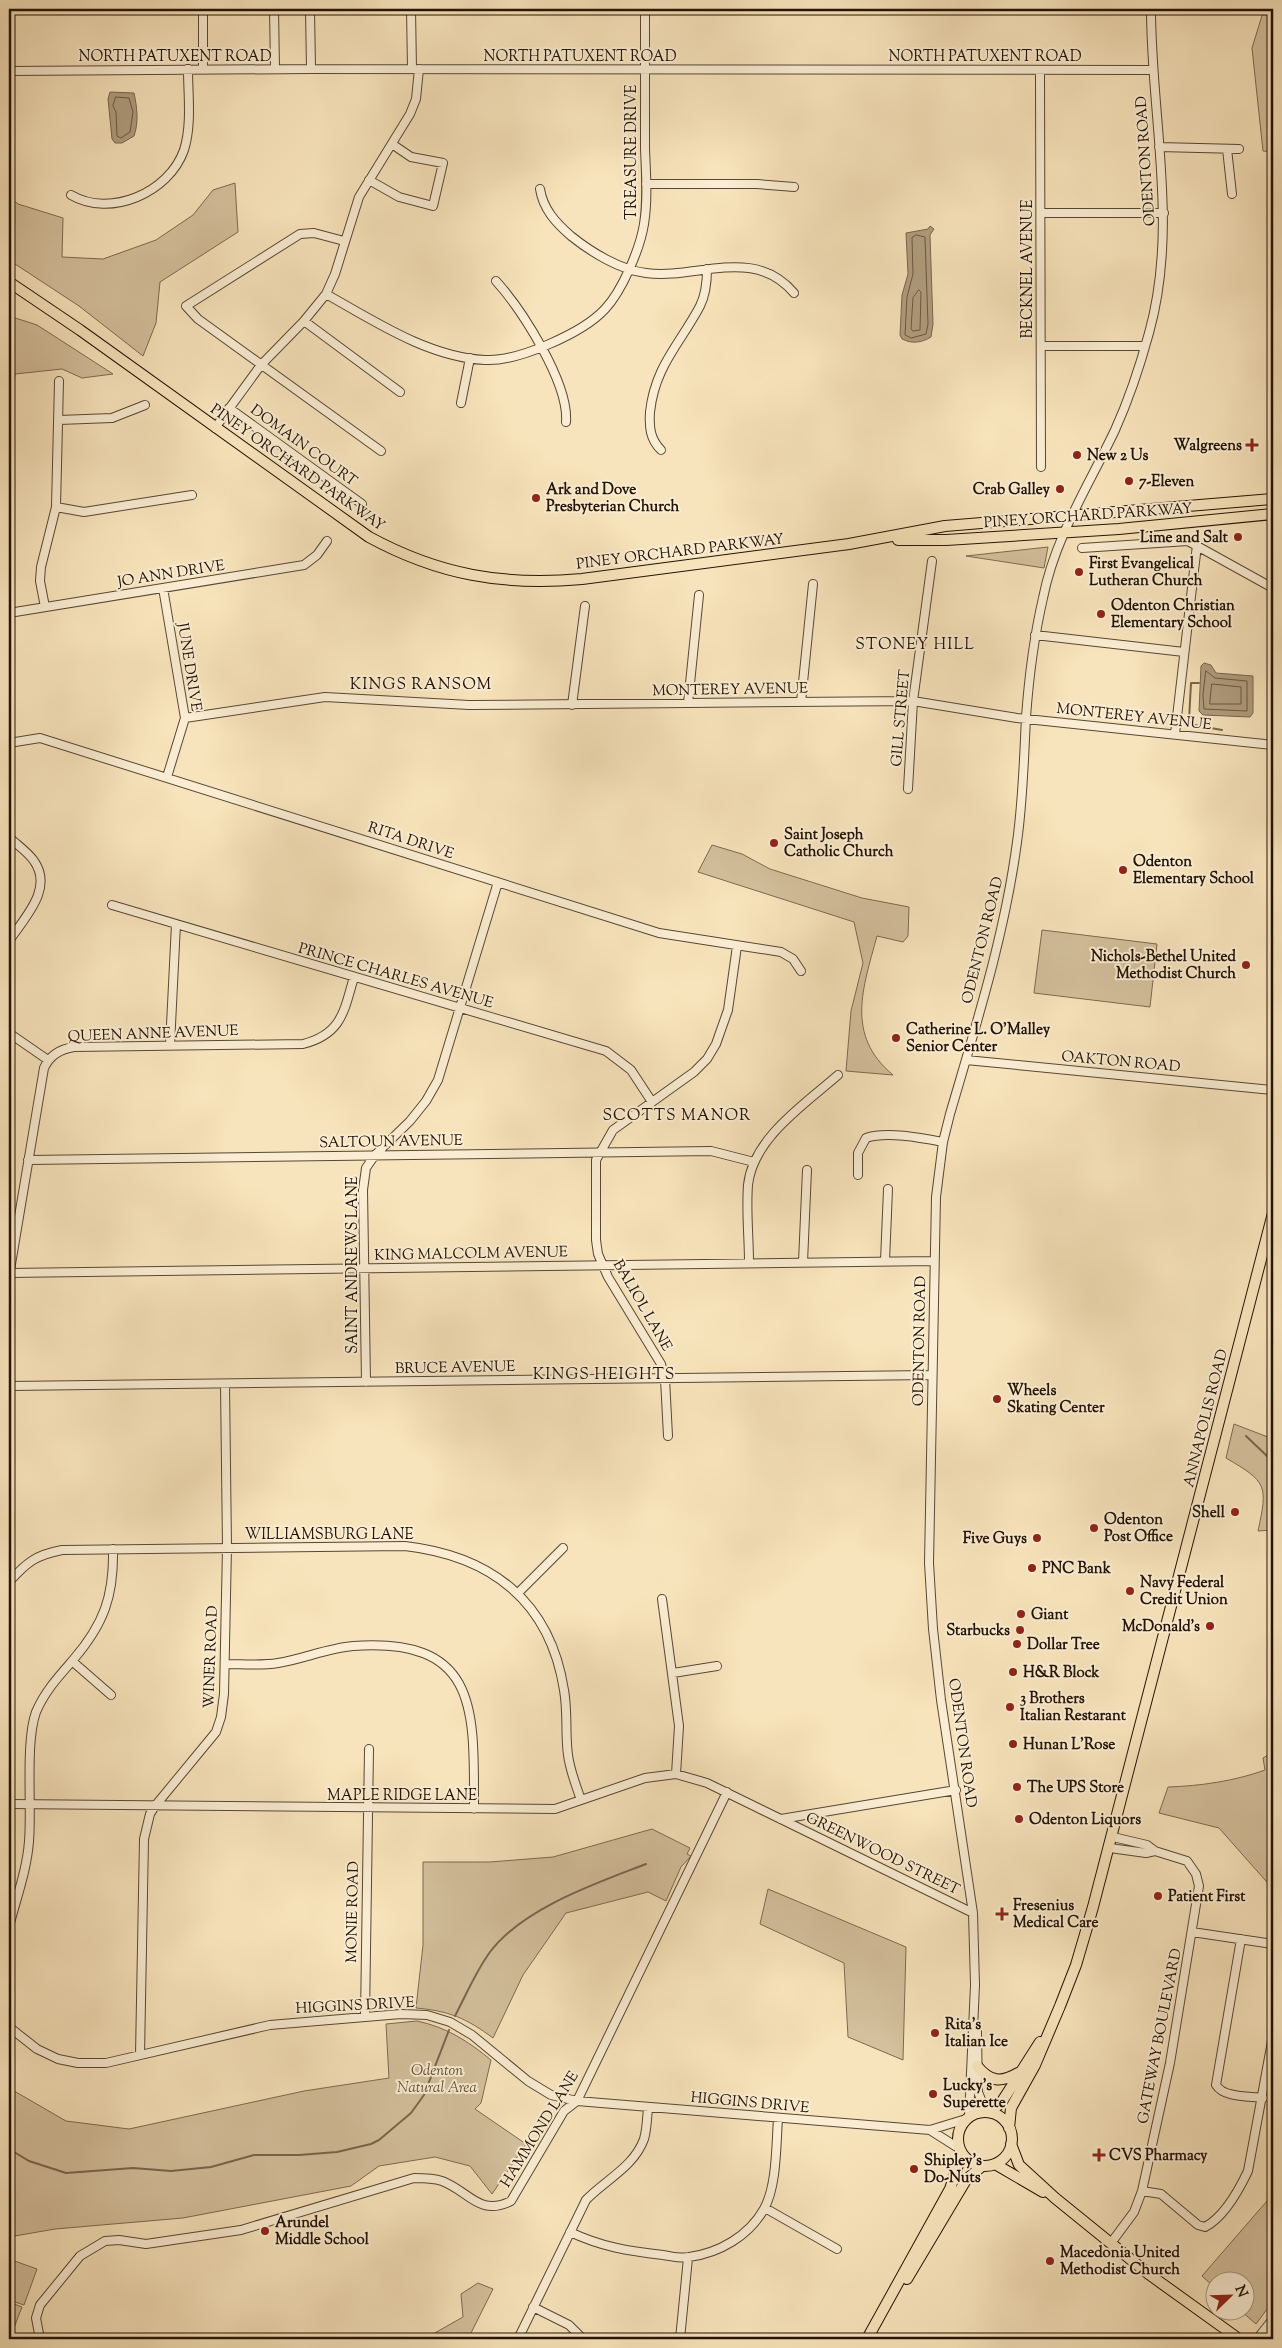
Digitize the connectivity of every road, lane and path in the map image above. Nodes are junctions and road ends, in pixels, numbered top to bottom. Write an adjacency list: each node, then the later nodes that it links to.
1 (203, 9): 9 (street)
2 (274, 9): 10 (street)
3 (310, 9): 7 (street)
4 (411, 9): 11 (street)
5 (645, 9): 12 (street, TREASURE DRIVE)
6 (1151, 9): 14 (street, ODENTON ROAD)
7 (311, 68): 10 (street, NORTH PATUXENT ROAD); 11 (street, NORTH PATUXENT ROAD)
8 (188, 69): 9 (street, NORTH PATUXENT ROAD); 15 (street, NORTH PATUXENT ROAD); 25 (street)
9 (203, 69): 10 (street, NORTH PATUXENT ROAD)
10 (275, 69)
11 (415, 69): 12 (street, NORTH PATUXENT ROAD); 16 (street)
12 (645, 70): 13 (street, NORTH PATUXENT ROAD); 21 (street, TREASURE DRIVE)
13 (1040, 70): 14 (street, NORTH PATUXENT ROAD); 26 (street, BECKNEL AVENUE)
14 (1152, 70): 17 (street, ODENTON ROAD)
15 (9, 71)
16 (392, 144): 20 (street); 20 (street)
17 (1159, 147): 18 (street); 27 (street, ODENTON ROAD)
18 (1227, 149): 19 (street); 24 (street)
19 (1239, 149)
20 (369, 180): 28 (street)
21 (646, 184): 22 (street); 29 (street, TREASURE DRIVE)
22 (794, 187)
23 (540, 189): 29 (street)
24 (1232, 194)
25 (71, 195)
26 (1041, 213): 27 (street); 36 (street, BECKNEL AVENUE)
27 (1164, 213): 37 (street, ODENTON ROAD)
28 (344, 241): 34 (street); 40 (street)
29 (628, 268): 30 (street); 38 (street, TREASURE DRIVE)
30 (707, 269): 33 (street); 49 (street)
31 (496, 281): 38 (street)
32 (9, 282): 48 (main road, PINEY ORCHARD PARKWAY)
33 (794, 293)
34 (326, 294): 35 (street); 39 (street, TREASURE DRIVE)
35 (304, 321): 40 (street); 42 (street)
36 (1041, 346): 37 (street); 51 (street, BECKNEL AVENUE)
37 (1145, 346): 57 (street, ODENTON ROAD)
38 (540, 347): 39 (street, TREASURE DRIVE); 47 (street)
39 (470, 358): 43 (street)
40 (261, 365): 45 (street); 50 (street)
41 (59, 381): 46 (street)
42 (400, 392)
43 (461, 403)
44 (145, 405): 46 (street)
45 (229, 408): 48 (street); 54 (street, DOMAIN COURT)
46 (59, 420): 55 (street)
47 (566, 422)
48 (215, 428): 60 (main road, PINEY ORCHARD PARKWAY)
49 (661, 450)
50 (381, 451)
51 (1041, 467)
52 (192, 495): 55 (street)
53 (1273, 499): 57 (main road, PINEY ORCHARD PARKWAY)
54 (362, 504)
55 (56, 507): 70 (street)
56 (1273, 514): 58 (main road, PINEY ORCHARD PARKWAY)
57 (1072, 515): 59 (street, ODENTON ROAD); 60 (main road, PINEY ORCHARD PARKWAY)
58 (1119, 529): 59 (main road, PINEY ORCHARD PARKWAY); 63 (street)
59 (1064, 531): 60 (main road, PINEY ORCHARD PARKWAY); 73 (street, ODENTON ROAD)
60 (874, 540)
61 (327, 541): 67 (street, JO ANN DRIVE)
62 (1197, 545): 63 (street); 68 (street); 74 (street)
63 (1120, 546): 64 (street)
64 (1082, 548)
65 (932, 561): 76 (street, GILL STREET)
66 (813, 584): 75 (street)
67 (163, 588): 70 (street, JO ANN DRIVE); 79 (street, JUNE DRIVE)
68 (1273, 588)
69 (699, 596): 77 (street)
70 (45, 606): 72 (street, JO ANN DRIVE)
71 (585, 606): 78 (street)
72 (9, 613)
73 (1035, 635): 74 (street); 80 (street, ODENTON ROAD)
74 (1184, 652): 81 (street)
75 (801, 702): 76 (street, MONTEREY AVENUE); 77 (street, MONTEREY AVENUE)
76 (914, 702): 80 (street, MONTEREY AVENUE); 85 (street, GILL STREET)
77 (688, 703): 78 (street, MONTEREY AVENUE)
78 (572, 704): 79 (street, MONTEREY AVENUE)
79 (185, 718): 84 (street, JUNE DRIVE)
80 (1026, 718): 81 (street, MONTEREY AVENUE); 98 (street, ODENTON ROAD)
81 (1176, 734): 83 (street, MONTEREY AVENUE)
82 (9, 743): 84 (street, RITA DRIVE)
83 (1273, 745)
84 (168, 778): 87 (street, RITA DRIVE)
85 (908, 789)
86 (9, 837): 90 (street)
87 (498, 882): 91 (street, RITA DRIVE); 94 (street, SAINT ANDREWS LANE)
88 (112, 905): 89 (street, PRINCE CHARLES AVENUE)
89 (176, 924): 93 (street, PRINCE CHARLES AVENUE); 96 (street)
90 (9, 941)
91 (737, 946): 92 (street, RITA DRIVE); 101 (street, BALIOL LANE)
92 (802, 971)
93 (354, 977): 94 (street, PRINCE CHARLES AVENUE); 96 (street, QUEEN ANNE AVENUE)
94 (460, 1007): 101 (street, PRINCE CHARLES AVENUE); 104 (street, SAINT ANDREWS LANE)
95 (9, 1033): 97 (street)
96 (170, 1044): 97 (street, QUEEN ANNE AVENUE)
97 (48, 1060): 105 (street)
98 (966, 1060): 100 (street, OAKTON ROAD); 102 (street, ODENTON ROAD)
99 (838, 1074): 106 (street)
100 (1273, 1090)
101 (652, 1102): 103 (street, BALIOL LANE)
102 (943, 1142): 108 (street); 112 (street, ODENTON ROAD)
103 (600, 1152): 104 (street, SALTOUN AVENUE); 106 (street, SALTOUN AVENUE); 115 (street, BALIOL LANE)
104 (375, 1155): 105 (street, SALTOUN AVENUE); 116 (street, SAINT ANDREWS LANE)
105 (28, 1160): 117 (street)
106 (754, 1162): 114 (street)
107 (807, 1170): 113 (street)
108 (858, 1175)
109 (888, 1189): 111 (street)
110 (1273, 1213): 146 (main road, ANNAPOLIS ROAD)
111 (885, 1261): 112 (street, KING MALCOLM AVENUE); 113 (street, KING MALCOLM AVENUE)
112 (934, 1261): 118 (street, ODENTON ROAD)
113 (803, 1262): 114 (street, KING MALCOLM AVENUE)
114 (749, 1263): 115 (street, KING MALCOLM AVENUE)
115 (603, 1266): 116 (street, KING MALCOLM AVENUE); 119 (street, BALIOL LANE)
116 (363, 1268): 117 (street, KING MALCOLM AVENUE); 120 (street, SAINT ANDREWS LANE)
117 (9, 1275)
118 (931, 1374): 119 (street, BRUCE AVENUE); 137 (street, ODENTON ROAD)
119 (665, 1379): 120 (street, BRUCE AVENUE); 123 (street, BALIOL LANE)
120 (366, 1382): 121 (street, BRUCE AVENUE)
121 (225, 1384): 122 (street, BRUCE AVENUE); 124 (street, WINER ROAD)
122 (9, 1386)
123 (668, 1436)
124 (228, 1547): 126 (street, WILLIAMSBURG LANE); 128 (street, WILLIAMSBURG LANE); 131 (street, WINER ROAD)
125 (563, 1548): 128 (street)
126 (114, 1549): 127 (street, WILLIAMSBURG LANE); 130 (street)
127 (9, 1582)
128 (518, 1594): 139 (street, WILLIAMSBURG LANE)
129 (662, 1599): 133 (street)
130 (72, 1661): 134 (street); 141 (street)
131 (225, 1664): 142 (street, WINER ROAD); 144 (street)
132 (717, 1666): 133 (street)
133 (673, 1673): 136 (street)
134 (111, 1695)
135 (369, 1749): 143 (street, MONIE ROAD)
136 (676, 1774): 138 (street, MAPLE RIDGE LANE); 139 (street, MAPLE RIDGE LANE)
137 (956, 1790): 145 (street); 149 (street, ODENTON ROAD)
138 (727, 1792): 145 (street, MAPLE RIDGE LANE); 163 (street, HAMMOND LANE)
139 (581, 1800): 144 (street, MAPLE RIDGE LANE)
140 (9, 1804): 141 (street, MAPLE RIDGE LANE)
141 (31, 1804): 142 (street, MAPLE RIDGE LANE); 150 (street)
142 (155, 1806): 143 (street, MAPLE RIDGE LANE); 159 (street, WINER ROAD)
143 (368, 1808): 144 (street, MAPLE RIDGE LANE); 155 (street, MONIE ROAD)
144 (474, 1809)
145 (781, 1818): 149 (street, GREENWOOD STREET)
146 (1113, 1837): 147 (main road, ANNAPOLIS ROAD); 148 (street, GATEWAY BOULEVARD)
147 (1110, 1848): 148 (street, GATEWAY BOULEVARD); 157 (main road, ANNAPOLIS ROAD)
148 (1155, 1851): 151 (street, GATEWAY BOULEVARD)
149 (973, 1913): 154 (street, ODENTON ROAD)
150 (9, 1927)
151 (1192, 1932): 152 (street); 174 (street, GATEWAY BOULEVARD)
152 (1241, 1939): 153 (street); 162 (street)
153 (1273, 1944)
154 (975, 1985): 160 (street, ODENTON ROAD); 166 (street, ODENTON ROAD)
155 (364, 2017): 159 (street, HIGGINS DRIVE); 163 (street, HIGGINS DRIVE)
156 (9, 2027): 159 (street, HIGGINS DRIVE)
157 (1047, 2033): 161 (main road, ANNAPOLIS ROAD); 168 (main road, ANNAPOLIS ROAD)
158 (1273, 2036): 162 (street)
159 (140, 2055)
160 (978, 2066): 161 (main road); 165 (street, ODENTON ROAD)
161 (1019, 2072): 165 (main road, ANNAPOLIS ROAD)
162 (1263, 2098): 174 (street)
163 (576, 2101): 164 (street, HIGGINS DRIVE); 184 (street, HAMMOND LANE)
164 (648, 2108): 167 (street, HIGGINS DRIVE); 177 (street)
165 (987, 2112): 166 (main road); 168 (main road)
166 (968, 2118): 169 (street, HIGGINS DRIVE); 171 (main road)
167 (778, 2119): 169 (street, HIGGINS DRIVE); 176 (street)
168 (1009, 2128): 170 (main road)
169 (930, 2130): 171 (street, HIGGINS DRIVE)
170 (1011, 2144): 172 (main road); 175 (main road)
171 (961, 2151): 173 (main road); 183 (main road)
172 (996, 2164): 173 (main road); 175 (main road)
173 (982, 2166): 183 (main road)
174 (1142, 2190): 178 (street, GATEWAY BOULEVARD)
175 (1055, 2198): 178 (main road)
176 (765, 2208): 179 (street); 180 (street)
177 (570, 2232): 180 (street); 181 (street)
178 (1110, 2243): 188 (main road)
179 (836, 2248)
180 (688, 2258): 187 (street)
181 (533, 2307): 185 (street); 186 (street)
182 (1273, 2319): 189 (street)
183 (869, 2335)
184 (40, 2339)
185 (518, 2339)
186 (583, 2339)
187 (680, 2339)
188 (1239, 2339)
189 (1257, 2339)

